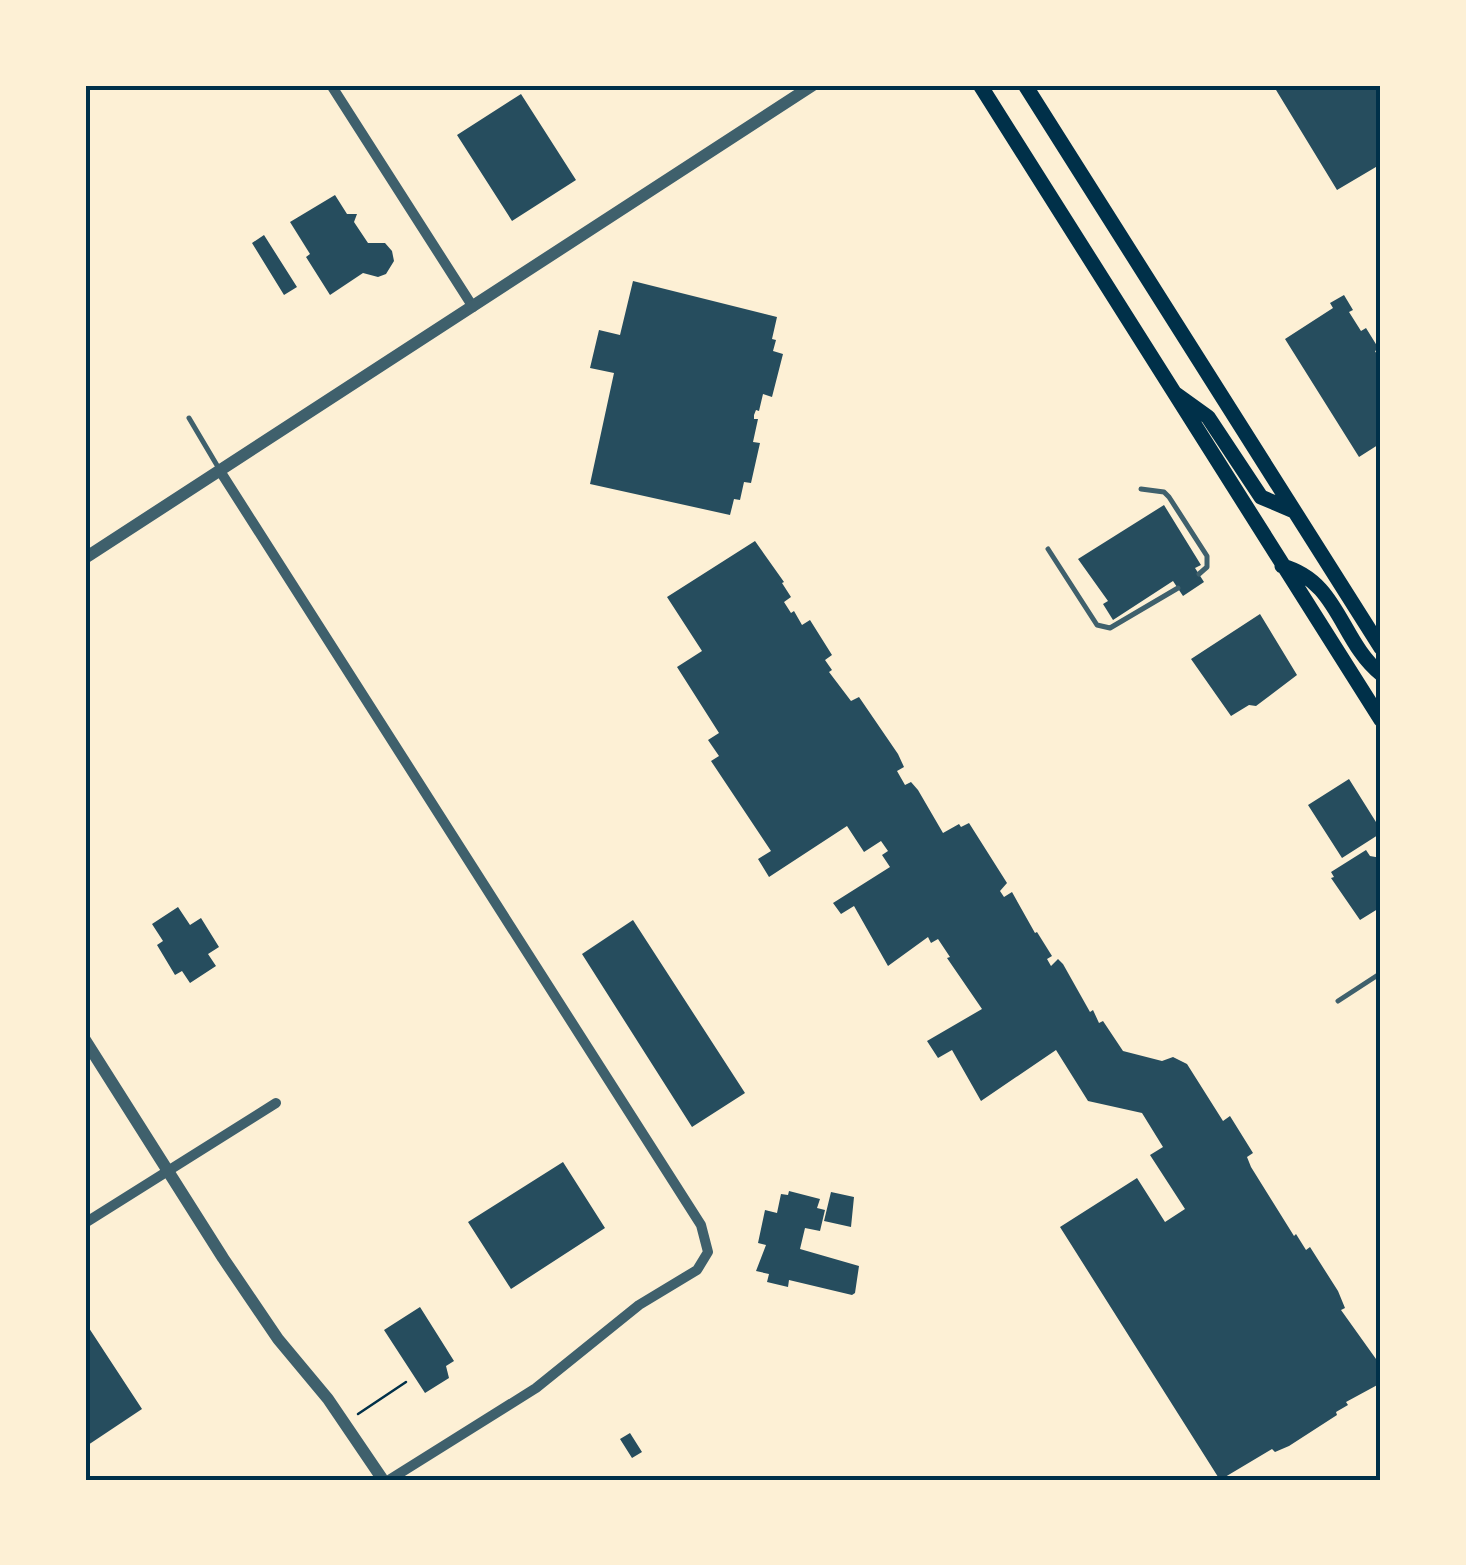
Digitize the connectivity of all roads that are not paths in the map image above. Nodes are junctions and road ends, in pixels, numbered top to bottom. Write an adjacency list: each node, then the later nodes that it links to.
1 (331, 85): 5 (street)
2 (812, 85): 5 (street)
3 (980, 85): 6 (main road)
4 (1025, 85): 10 (main road)
5 (473, 307): 8 (street)
6 (1169, 389): 10 (main road); 13 (main road)
7 (190, 418): 8 (lane)
8 (220, 470): 12 (street); 25 (street)
9 (1141, 489): 14 (lane)
10 (1294, 512): 16 (main road)
11 (1048, 549): 15 (lane)
12 (85, 558)
13 (1282, 566): 17 (main road); 18 (main road)
14 (1199, 574)
15 (1178, 588)
16 (1381, 648)
17 (1381, 674)
18 (1381, 720)
19 (1381, 973): 20 (lane)
20 (1338, 1001)
21 (85, 1040): 23 (street)
22 (276, 1103): 23 (street)
23 (168, 1171): 24 (street); 25 (street)
24 (85, 1222)
25 (386, 1480)

